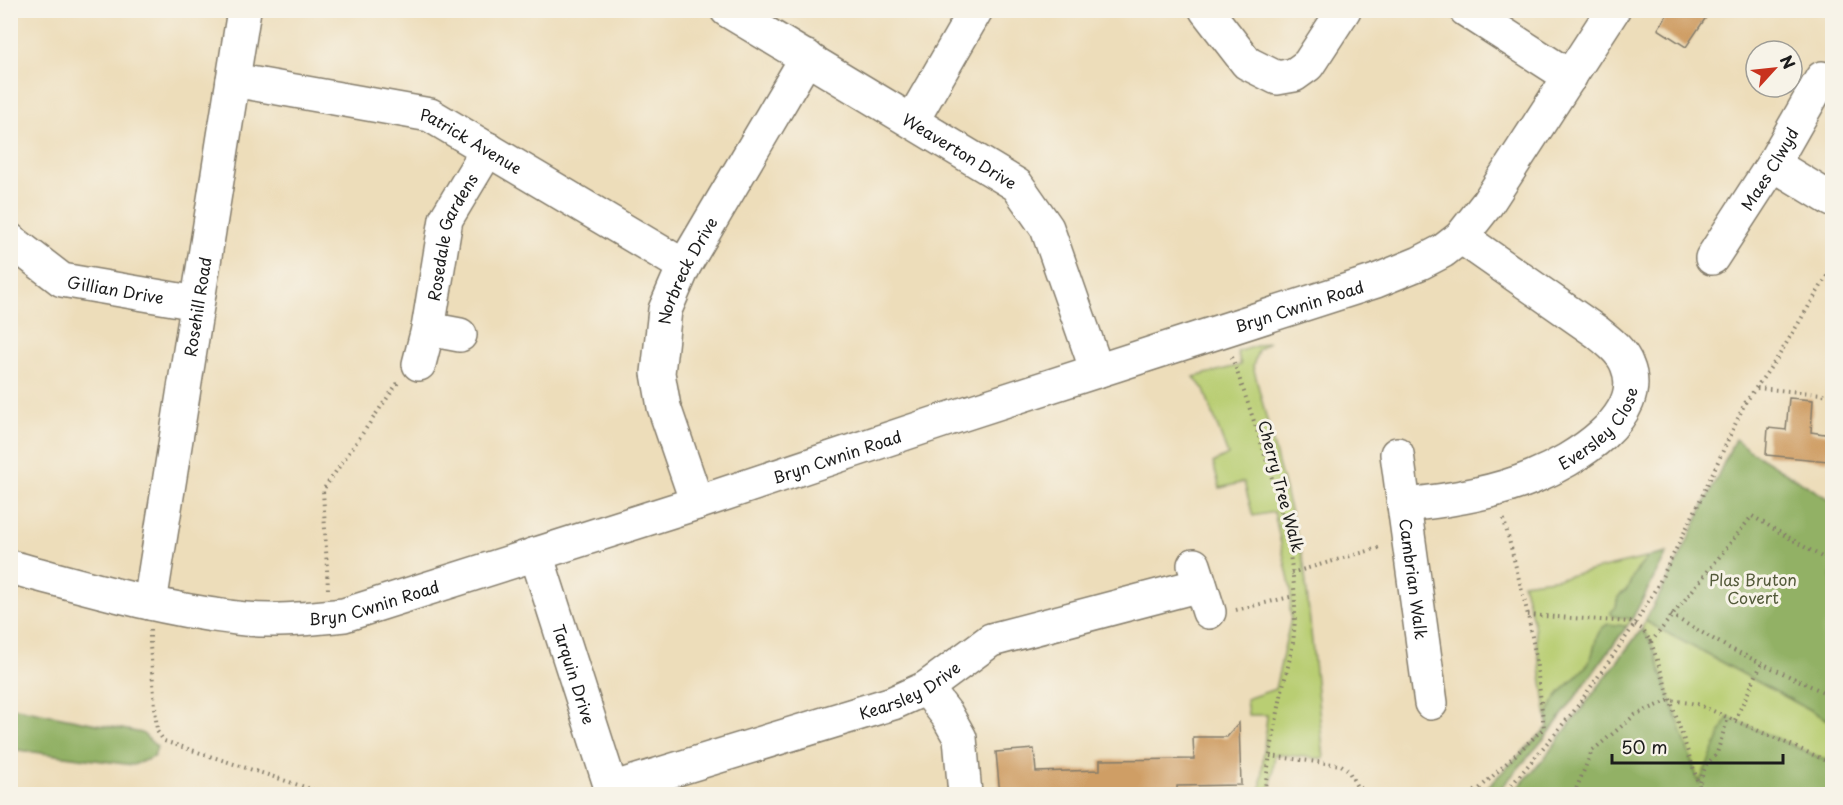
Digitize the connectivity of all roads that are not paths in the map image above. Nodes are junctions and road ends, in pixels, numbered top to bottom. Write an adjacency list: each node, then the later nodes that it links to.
1 (244, 10): 10 (street, Rosehill Road)
2 (727, 10): 8 (street, Weaverton Drive)
3 (976, 10): 12 (street)
4 (1206, 10): 5 (street)
5 (1344, 10)
6 (1466, 10): 9 (street)
7 (1613, 10): 9 (street, Bryn Cwnin Road)
8 (807, 57): 12 (street, Weaverton Drive); 19 (street, Norbreck Drive)
9 (1570, 77): 16 (street, Bryn Cwnin Road)
10 (233, 80): 13 (street, Patrick Avenue); 20 (street, Rosehill Road)
11 (1807, 88): 14 (street, Maes Clwyd)
12 (912, 121): 24 (street, Weaverton Drive)
13 (488, 149): 19 (street, Patrick Avenue); 21 (street, Rosedale Gardens)
14 (1773, 164): 15 (street); 18 (street, Maes Clwyd)
15 (1833, 200)
16 (1461, 237): 24 (street, Bryn Cwnin Road); 27 (street, Eversley Close)
17 (10, 240): 20 (street, Gillian Drive)
18 (1710, 260)
19 (684, 266): 26 (street, Norbreck Drive)
20 (197, 303): 31 (street, Rosehill Road)
21 (428, 329): 22 (street); 23 (street, Rosedale Gardens)
22 (460, 335)
23 (419, 364)
24 (1097, 371): 26 (street, Bryn Cwnin Road)
25 (1397, 454): 27 (street, Cambrian Walk)
26 (697, 503): 28 (street, Bryn Cwnin Road)
27 (1404, 505): 33 (street, Cambrian Walk)
28 (536, 555): 31 (street, Bryn Cwnin Road); 34 (street, Tarquin Drive)
29 (10, 567): 31 (street, Bryn Cwnin Road)
30 (1201, 587): 32 (street, Kearsley Drive)
31 (150, 615)
32 (926, 688): 34 (street, Kearsley Drive); 35 (street)
33 (1431, 703)
34 (612, 792)
35 (965, 795)

